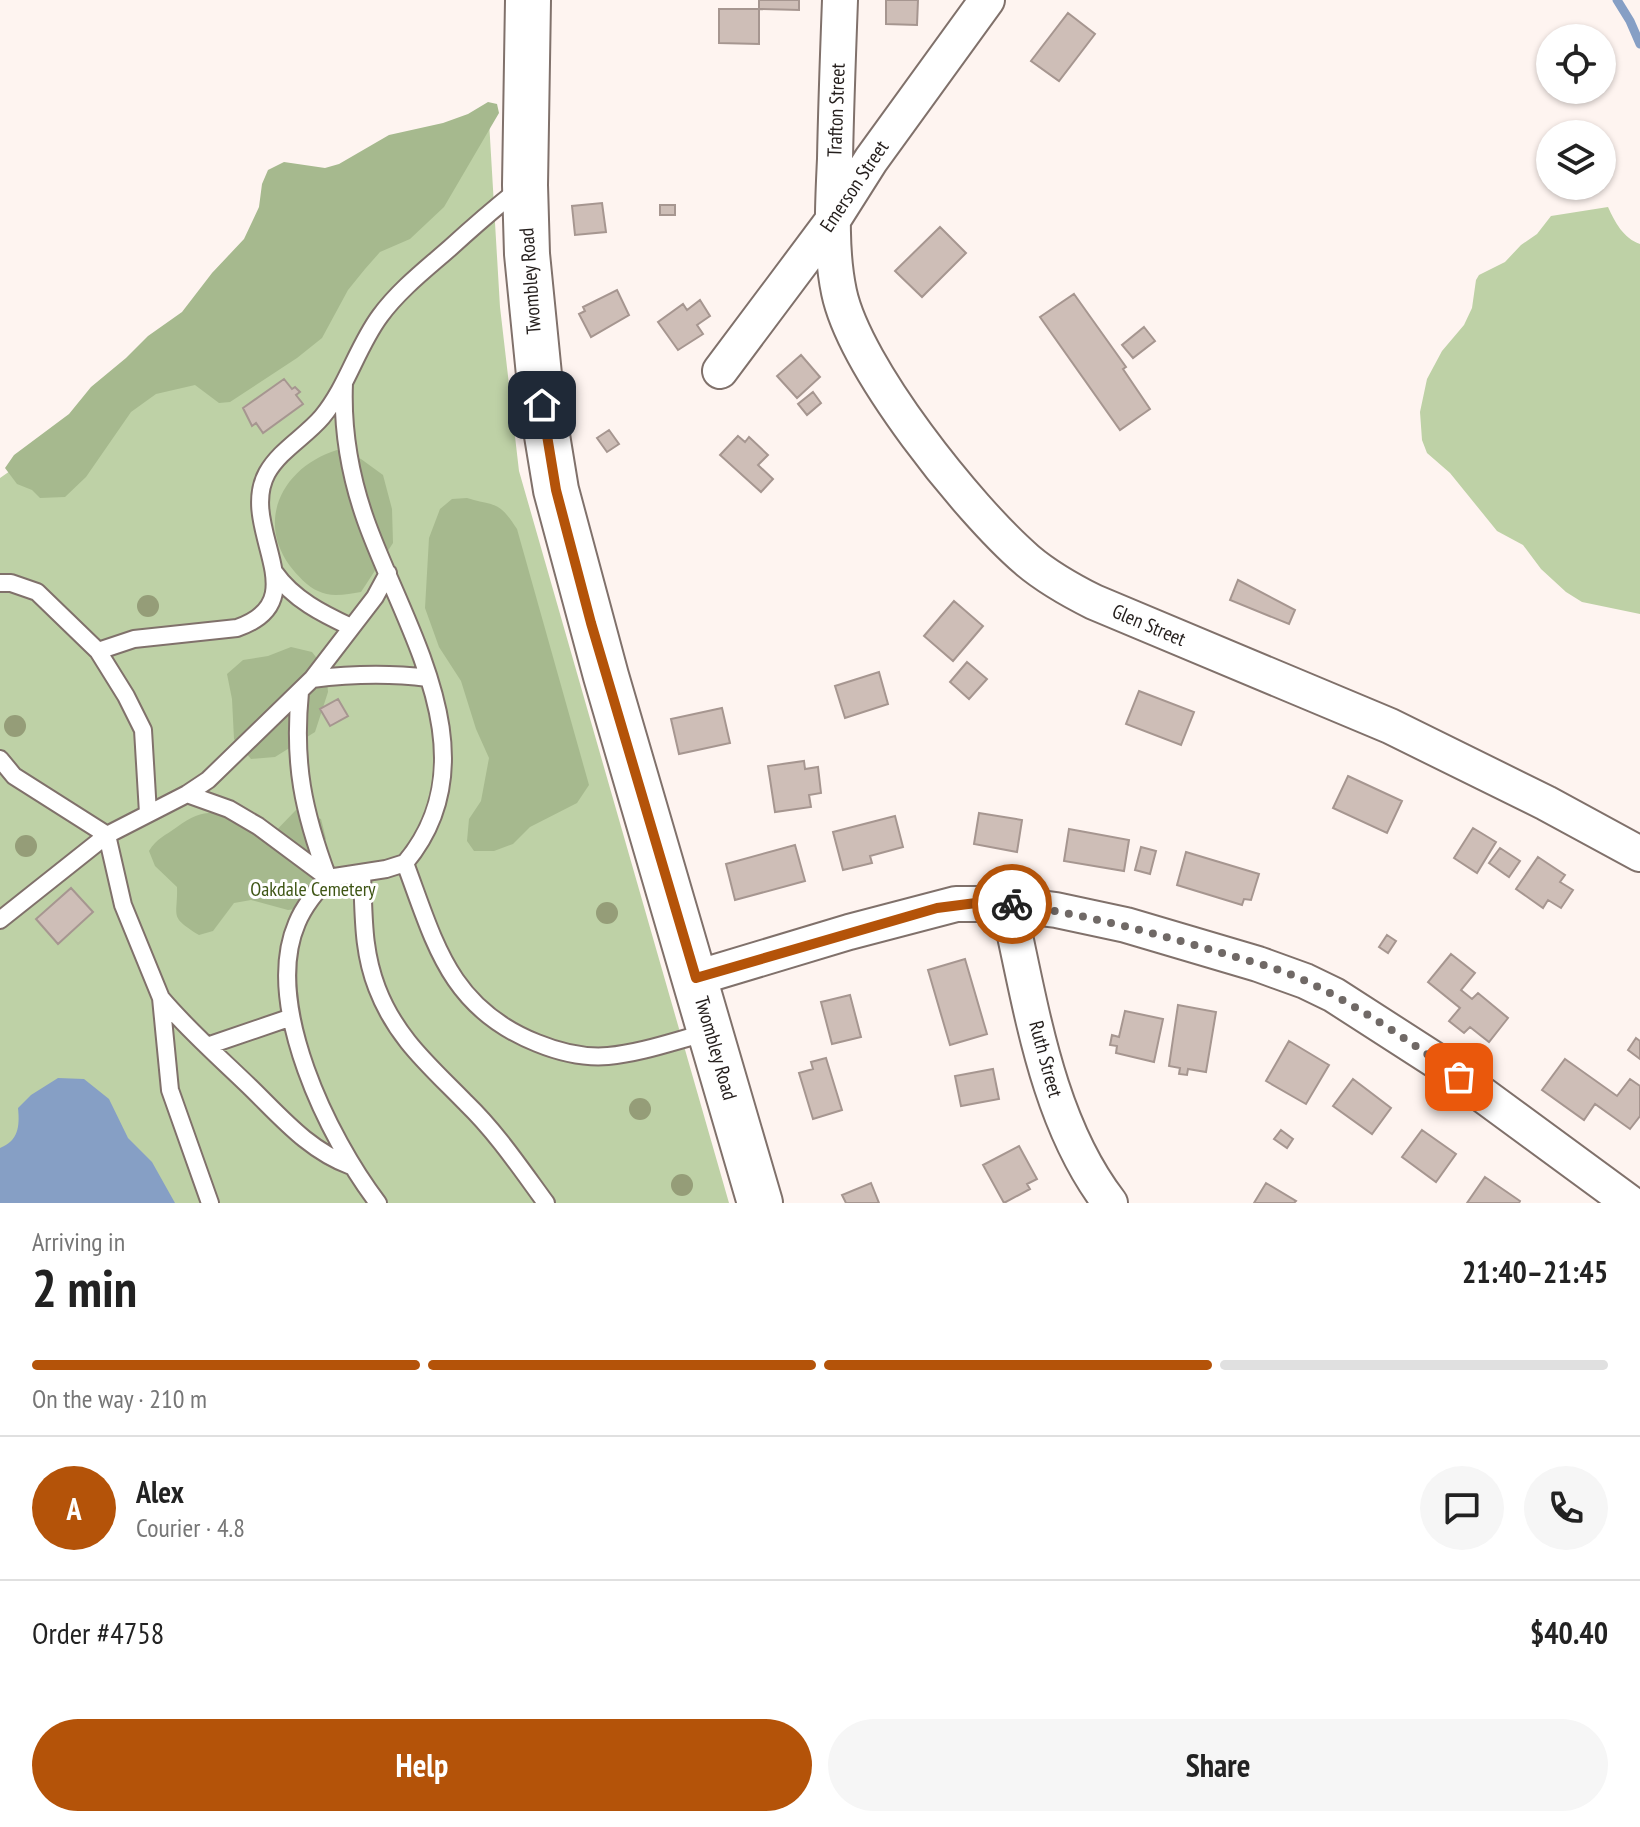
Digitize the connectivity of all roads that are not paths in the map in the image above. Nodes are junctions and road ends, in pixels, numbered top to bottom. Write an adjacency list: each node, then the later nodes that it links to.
1 (528, 0): 4 (street, Twombley Road)
2 (840, 0): 5 (street, Trafton Street)
3 (987, 0): 5 (street, Emerson Street)
4 (525, 185): 7 (lane); 26 (street, Twombley Road)
5 (833, 220): 6 (street, Emerson Street); 20 (street, Glen Street)
6 (720, 371)
7 (344, 383): 8 (lane); 9 (lane)
8 (272, 568): 11 (lane); 12 (lane)
9 (388, 573): 11 (lane); 13 (lane)
10 (0, 583): 12 (lane)
11 (351, 627): 14 (lane)
12 (98, 651): 18 (lane)
13 (428, 678): 14 (lane); 21 (lane)
14 (312, 679): 15 (lane)
15 (300, 692): 17 (lane); 23 (lane)
16 (0, 759): 19 (lane)
17 (187, 794): 18 (lane); 23 (lane)
18 (148, 813): 19 (lane)
19 (107, 835): 25 (lane); 27 (lane)
20 (1640, 854)
21 (405, 863): 22 (lane); 29 (lane)
22 (362, 874): 23 (lane); 34 (lane)
23 (328, 878): 28 (lane)
24 (1008, 904): 26 (street); 36 (street, Ruth Street); 37 (street)
25 (0, 920)
26 (696, 978): 29 (street, Twombley Road)
27 (161, 998): 30 (lane); 32 (lane)
28 (289, 1018): 30 (lane); 31 (lane)
29 (711, 1031): 35 (street, Twombley Road)
30 (207, 1046): 31 (lane)
31 (351, 1166): 33 (lane)
32 (210, 1203)
33 (378, 1203)
34 (546, 1203)
35 (760, 1203)
36 (1110, 1203)
37 (1630, 1203)

